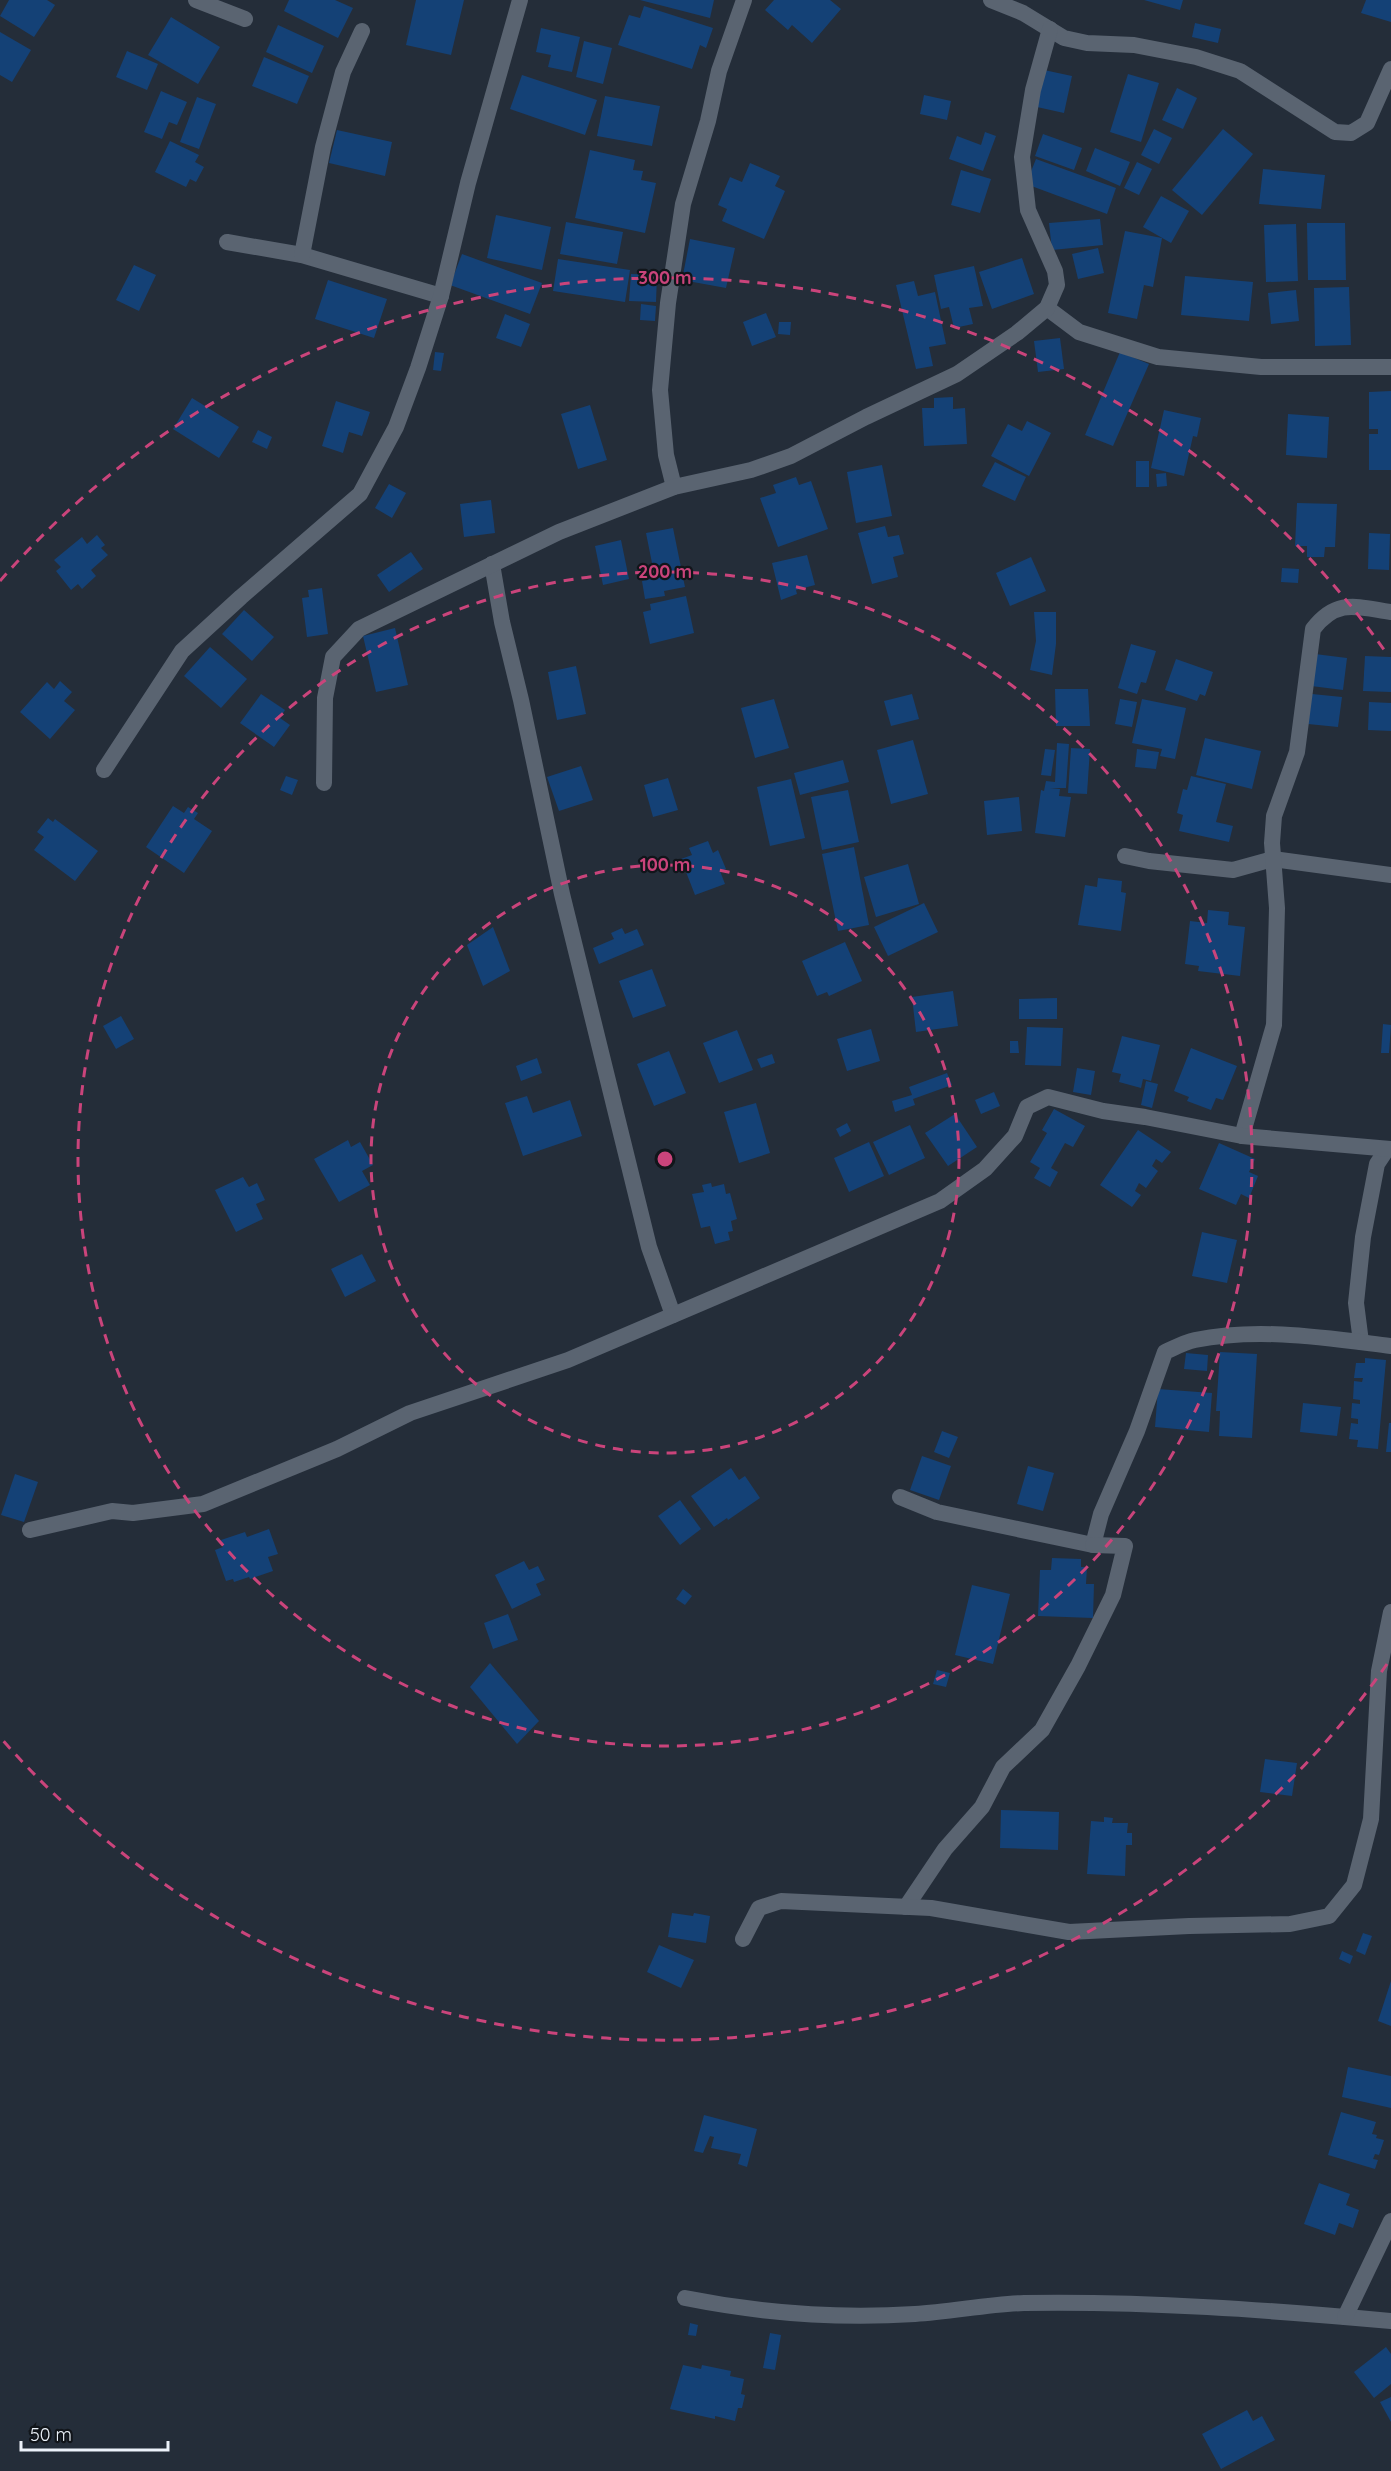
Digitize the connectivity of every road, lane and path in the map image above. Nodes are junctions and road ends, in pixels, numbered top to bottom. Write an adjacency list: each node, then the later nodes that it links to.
1 (196, 0): 5 (street)
2 (520, 0): 11 (street)
3 (744, 0): 14 (street)
4 (992, 0): 6 (street)
5 (245, 19)
6 (1050, 29): 8 (street); 12 (street)
7 (362, 32): 10 (street)
8 (1391, 69)
9 (227, 242): 10 (street)
10 (302, 255): 11 (street)
11 (441, 296): 17 (street)
12 (1047, 308): 13 (street); 14 (street)
13 (1391, 367)
14 (674, 487): 15 (street)
15 (492, 564): 18 (street); 24 (street)
16 (1391, 612): 20 (street)
17 (104, 770)
18 (324, 783)
19 (1125, 856): 20 (street)
20 (1274, 859): 21 (street); 22 (street)
21 (1391, 875)
22 (1242, 1136): 23 (street); 24 (street)
23 (1389, 1149): 25 (street)
24 (673, 1315): 28 (street)
25 (1361, 1342): 26 (street); 29 (street)
26 (1391, 1346)
27 (900, 1497): 29 (street)
28 (30, 1530)
29 (1093, 1545): 31 (street)
30 (1391, 1612): 31 (street)
31 (906, 1907): 32 (street)
32 (743, 1939)
33 (1391, 2221): 35 (street)
34 (685, 2298): 35 (street)
35 (1345, 2317): 36 (street)
36 (1391, 2321)

